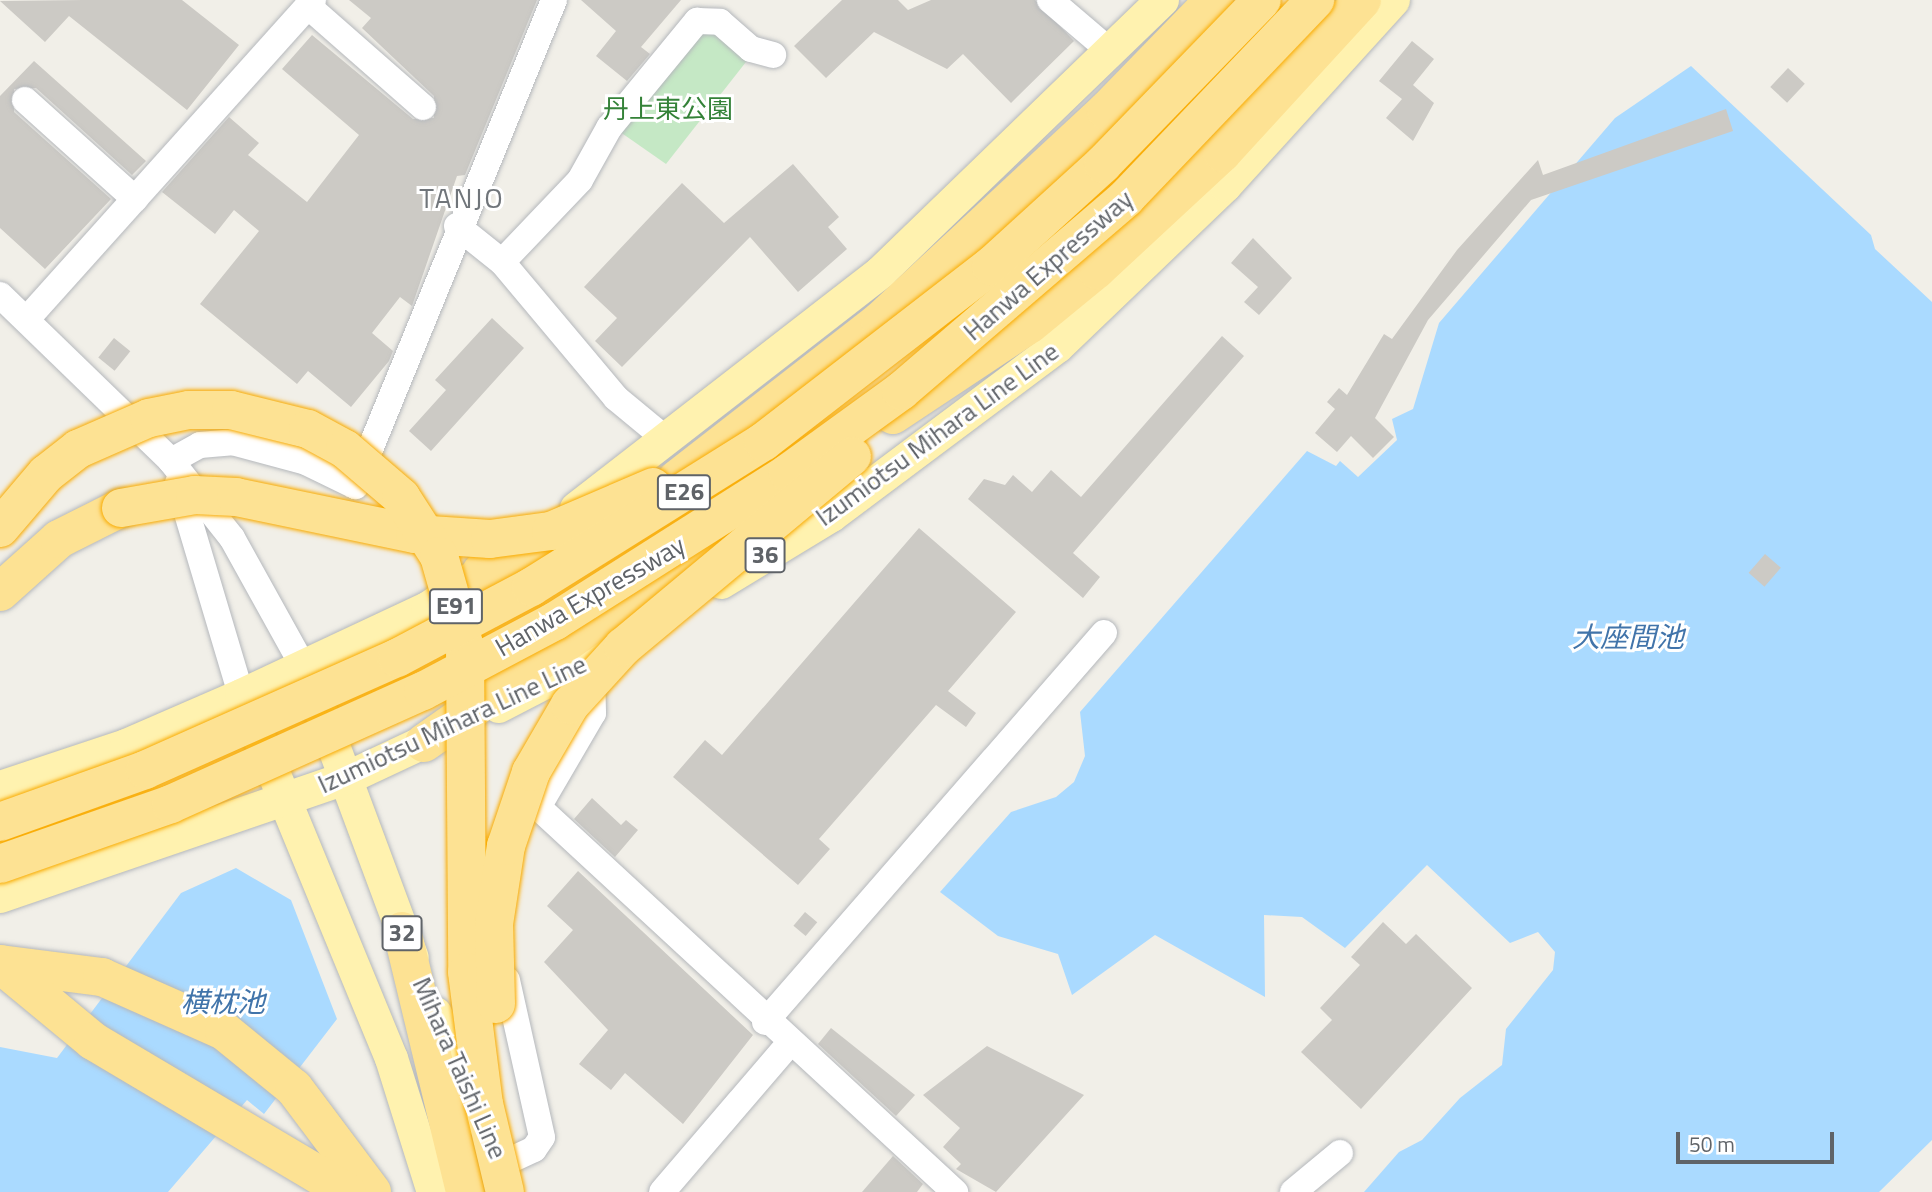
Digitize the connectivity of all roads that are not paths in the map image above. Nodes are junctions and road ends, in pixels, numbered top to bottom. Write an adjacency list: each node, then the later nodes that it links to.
1 (554, 0): 16 (street)
2 (1050, 0): 11 (street)
3 (1162, 0): 11 (main road)
4 (1214, 0): 25 (highway)
5 (1262, 0): 18 (highway, Hanwa Expressway / E26, bridge)
6 (1315, 0): 20 (highway, Hanwa Expressway / E26, bridge)
7 (1362, 0): 31 (highway)
8 (1393, 0): 28 (main road, Izumiotsu Mihara Line Line / 36)
9 (310, 3): 14 (street); 15 (street)
10 (705, 10): 12 (street); 17 (street)
11 (1111, 52): 22 (main road)
12 (773, 55)
13 (25, 100): 15 (street)
14 (423, 107)
15 (135, 198): 21 (street)
16 (457, 226): 17 (street); 23 (street)
17 (502, 262): 22 (street)
18 (991, 265): 26 (highway, bridge); 36 (highway, Hanwa Expressway / E26, bridge)
19 (0, 295): 21 (street)
20 (1019, 295): 37 (highway, Hanwa Expressway / E26, bridge); 49 (highway, bridge)
21 (27, 319): 23 (street)
22 (668, 441): 25 (main road)
23 (171, 461): 29 (street); 30 (street)
24 (0, 528): 44 (highway, E91, bridge)
25 (481, 572): 29 (main road)
26 (0, 592)
27 (1104, 633): 41 (street)
28 (590, 661): 31 (main road, Izumiotsu Mihara Line Line / 36); 35 (street)
29 (304, 667): 30 (main road); 32 (main road, Mihara Taishi Line / 32)
30 (241, 695): 33 (main road); 34 (main road, 32)
31 (424, 743): 32 (main road, Izumiotsu Mihara Line Line / 36)
32 (350, 776): 34 (main road, Izumiotsu Mihara Line Line / 36); 39 (main road, Mihara Taishi Line / 32)
33 (0, 786)
34 (288, 797): 38 (main road, Izumiotsu Mihara Line Line / 36); 47 (main road, 32)
35 (538, 807): 41 (street); 44 (street)
36 (0, 822)
37 (0, 864)
38 (0, 896)
39 (401, 931): 44 (main road, Mihara Taishi Line / 32); 48 (highway)
40 (0, 964): 45 (highway); 46 (highway)
41 (765, 1022): 42 (street)
42 (789, 1044): 50 (street); 51 (street)
43 (1340, 1153): 52 (street)
44 (507, 1183)
45 (347, 1192)
46 (372, 1192)
47 (433, 1192)
48 (465, 1192)
49 (531, 1192)
50 (662, 1192)
51 (955, 1192)
52 (1293, 1192)

